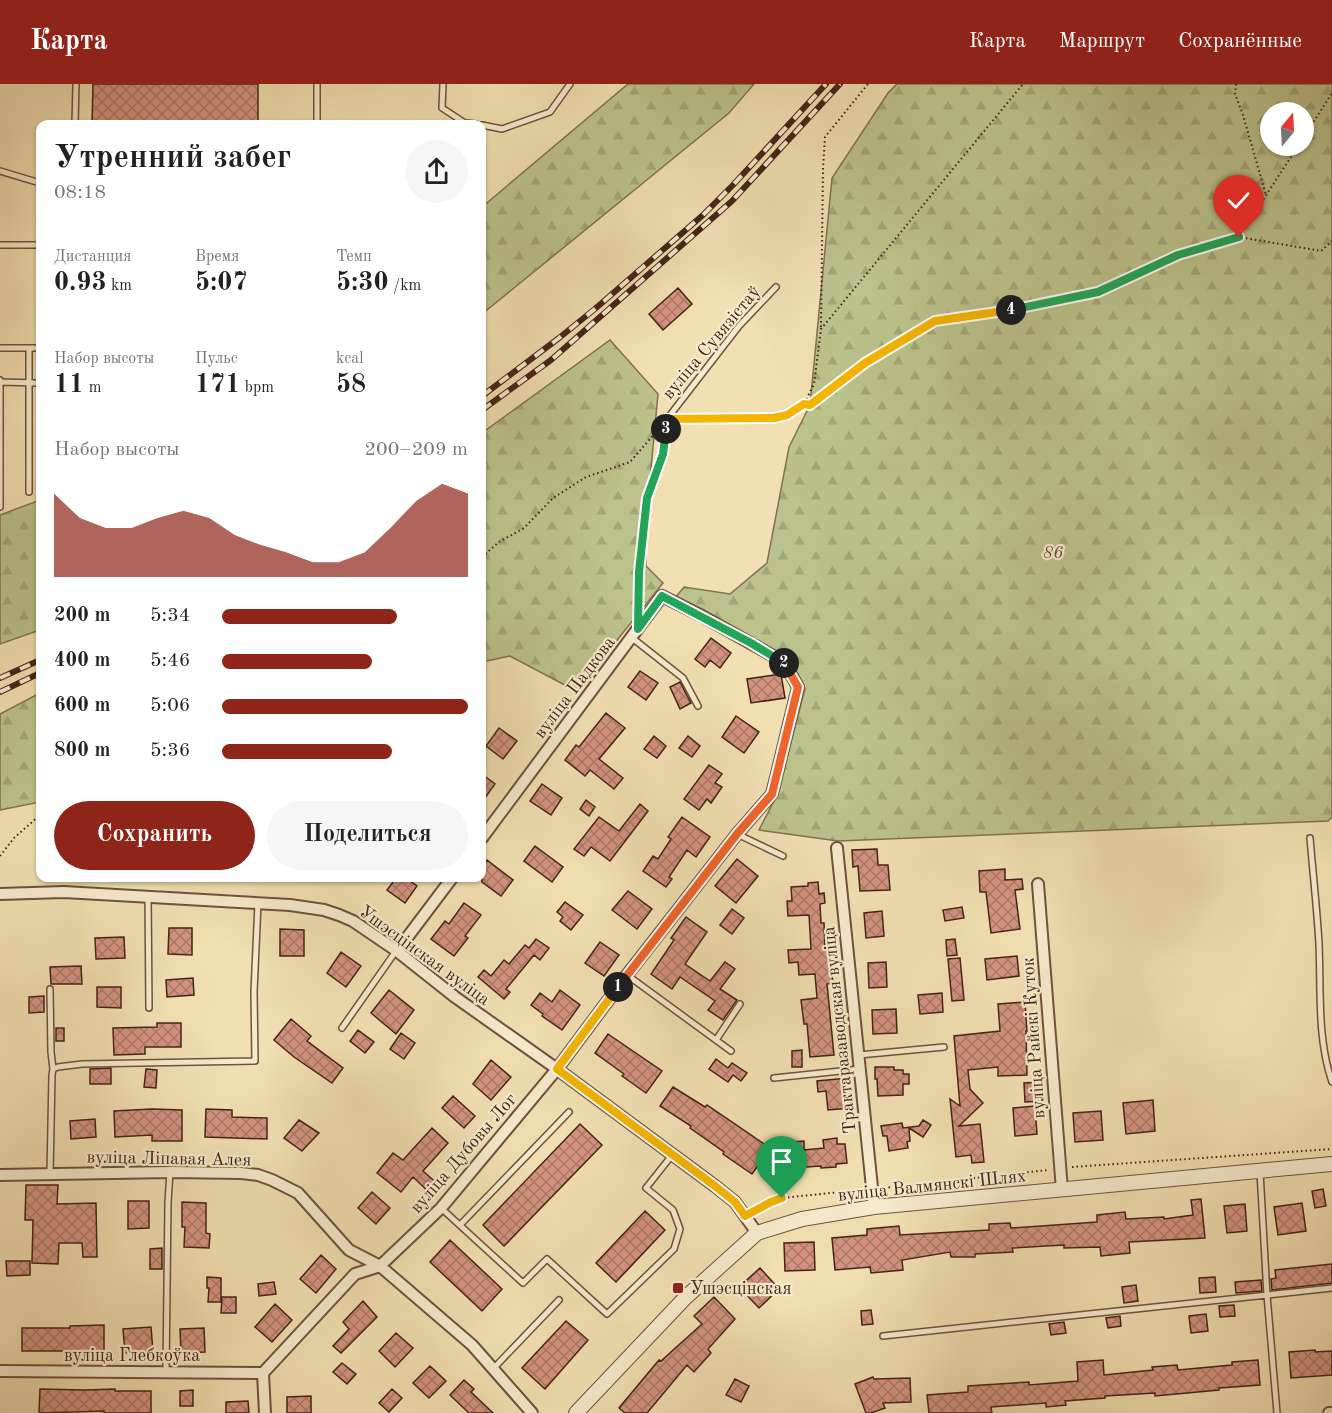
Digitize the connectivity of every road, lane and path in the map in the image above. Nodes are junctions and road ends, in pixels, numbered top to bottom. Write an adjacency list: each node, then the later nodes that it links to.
1 (76, 84): 9 (lane)
2 (317, 84): 10 (lane)
3 (443, 84): 11 (lane)
4 (570, 84): 13 (lane)
5 (868, 84): 23 (path)
6 (1023, 84): 23 (path)
7 (1236, 84): 17 (path)
8 (1332, 93): 12 (path)
9 (75, 120)
10 (317, 120)
11 (460, 120)
12 (1314, 121)
13 (486, 126)
14 (1291, 156): 17 (path)
15 (0, 171): 16 (lane)
16 (36, 182)
17 (1266, 195): 18 (path)
18 (1239, 237): 19 (path); 30 (path)
19 (1332, 241)
20 (0, 245): 21 (lane)
21 (36, 245)
22 (776, 287): 31 (lane, вуліца Сувязістаў)
23 (821, 329): 30 (path)
24 (0, 348): 25 (lane)
25 (29, 348): 26 (lane); 28 (lane)
26 (36, 348)
27 (0, 382): 28 (lane); 33 (lane)
28 (29, 383): 29 (lane); 32 (lane)
29 (36, 383)
30 (804, 404): 31 (path)
31 (667, 419): 34 (path); 35 (lane, вуліца Сувязістаў)
32 (29, 492)
33 (0, 507)
34 (486, 553)
35 (634, 633): 36 (lane); 38 (street, вуліца Падкова); 39 (street, вуліца Падкова)
36 (698, 706)
37 (36, 819): 43 (path)
38 (486, 833)
39 (737, 834): 42 (lane); 50 (street, вуліца Падкова)
40 (1310, 838): 63 (lane)
41 (837, 848): 58 (street, Трактаразаводская вуліца)
42 (783, 855)
43 (0, 856)
44 (449, 882): 49 (street)
45 (1038, 884): 68 (street, вуліца Райскі Куток)
46 (0, 894): 47 (street, Ушэсцінская вуліца)
47 (148, 896): 48 (street, Ушэсцінская вуліца); 53 (lane)
48 (258, 903): 49 (street, Ушэсцінская вуліца); 59 (lane)
49 (397, 951): 54 (lane); 60 (street, Ушэсцінская вуліца)
50 (627, 975): 55 (lane); 60 (street, вуліца Падкова)
51 (50, 989): 59 (lane)
52 (740, 1004): 55 (lane)
53 (149, 1008)
54 (342, 1028)
55 (716, 1040): 57 (lane)
56 (944, 1047): 58 (lane)
57 (731, 1051)
58 (859, 1055): 61 (street, Трактаразаводская вуліца)
59 (54, 1069): 71 (lane)
60 (557, 1069): 66 (street, Ушэсцінская вуліца); 76 (street, вуліца Дубовы Лог)
61 (860, 1069): 62 (lane); 73 (street, Трактаразаводская вуліца)
62 (774, 1078)
63 (1332, 1082)
64 (569, 1112): 78 (lane)
65 (1332, 1149): 68 (path)
66 (673, 1154): 77 (street, Ушэсцінская вуліца); 78 (lane)
67 (1332, 1164): 69 (street, вуліца Валмянскі Шлях)
68 (1060, 1168): 73 (path); 74 (street, вуліца Райскі Куток)
69 (1260, 1171): 74 (street, вуліца Валмянскі Шлях); 82 (lane)
70 (170, 1172): 71 (street, вуліца Ліпавая Алея); 80 (street, вуліца Ліпавая Алея); 87 (lane)
71 (50, 1174): 72 (street, вуліца Ліпавая Алея)
72 (0, 1175)
73 (872, 1189): 75 (street, Трактаразаводская вуліца); 77 (path)
74 (1062, 1190): 75 (street, вуліца Валмянскі Шлях)
75 (874, 1207): 79 (street, вуліца Валмянскі Шлях)
76 (441, 1208): 78 (lane); 80 (street, вуліца Дубовы Лог)
77 (745, 1216): 79 (street, Ушэсцінская вуліца)
78 (459, 1225)
79 (757, 1233): 91 (street, вуліца Валмянскі Шлях)
80 (380, 1266): 85 (street, вуліца Ліпавая Алея); 88 (street, вуліца Дубовы Лог)
81 (1332, 1288): 82 (lane)
82 (1267, 1294): 84 (lane); 92 (lane)
83 (559, 1300): 85 (lane)
84 (883, 1336)
85 (493, 1369): 90 (street, вуліца Ліпавая Алея)
86 (0, 1371): 87 (street, вуліца Глебкоўка)
87 (166, 1371): 88 (street, вуліца Глебкоўка)
88 (263, 1373): 89 (street)
89 (266, 1413)
90 (532, 1413)
91 (576, 1413)
92 (1277, 1413)

